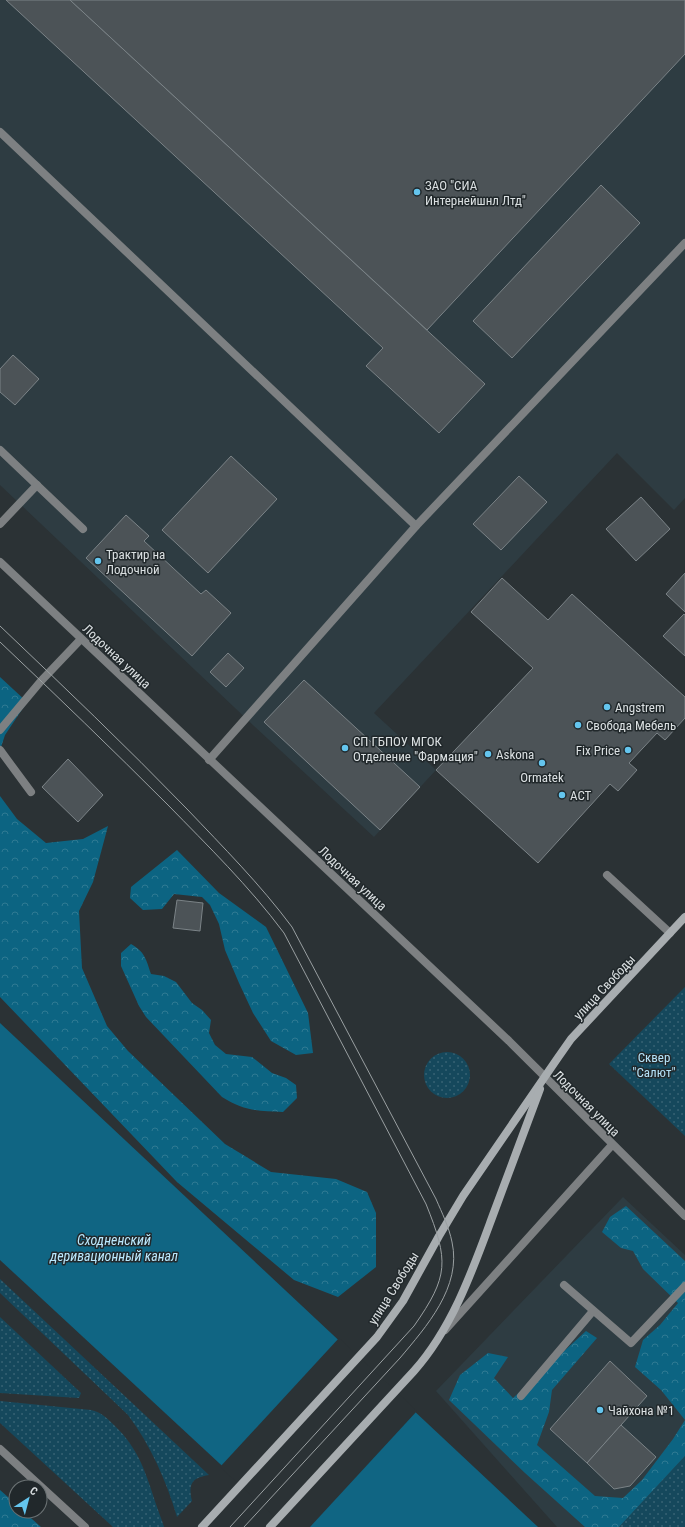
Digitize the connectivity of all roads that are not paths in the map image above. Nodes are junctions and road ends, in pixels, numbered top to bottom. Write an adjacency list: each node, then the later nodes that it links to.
1 (0, 132): 6 (street)
2 (685, 243): 6 (street)
3 (0, 450): 4 (street)
4 (37, 485): 5 (street); 7 (street)
5 (0, 524)
6 (416, 526): 12 (street)
7 (83, 529)
8 (0, 562): 9 (street, Лодочная улица)
9 (82, 639): 10 (street); 12 (street, Лодочная улица)
10 (0, 730)
11 (0, 750): 13 (street)
12 (209, 760): 17 (street, Лодочная улица)
13 (31, 792)
14 (607, 875): 16 (street)
15 (685, 917): 16 (main road, улица Свободы)
16 (670, 933): 17 (main road, улица Свободы)
17 (544, 1077): 18 (street, Лодочная улица); 23 (main road, улица Свободы); 27 (main road, улица Свободы)
18 (612, 1144): 19 (street, Лодочная улица); 23 (street, улица Свободы)
19 (685, 1216)
20 (564, 1285): 22 (street)
21 (685, 1286): 22 (street)
22 (594, 1311): 24 (street)
23 (440, 1336): 28 (main road, улица Свободы)
24 (521, 1396)
25 (0, 1449): 26 (street)
26 (85, 1527)
27 (202, 1527)
28 (270, 1527)

